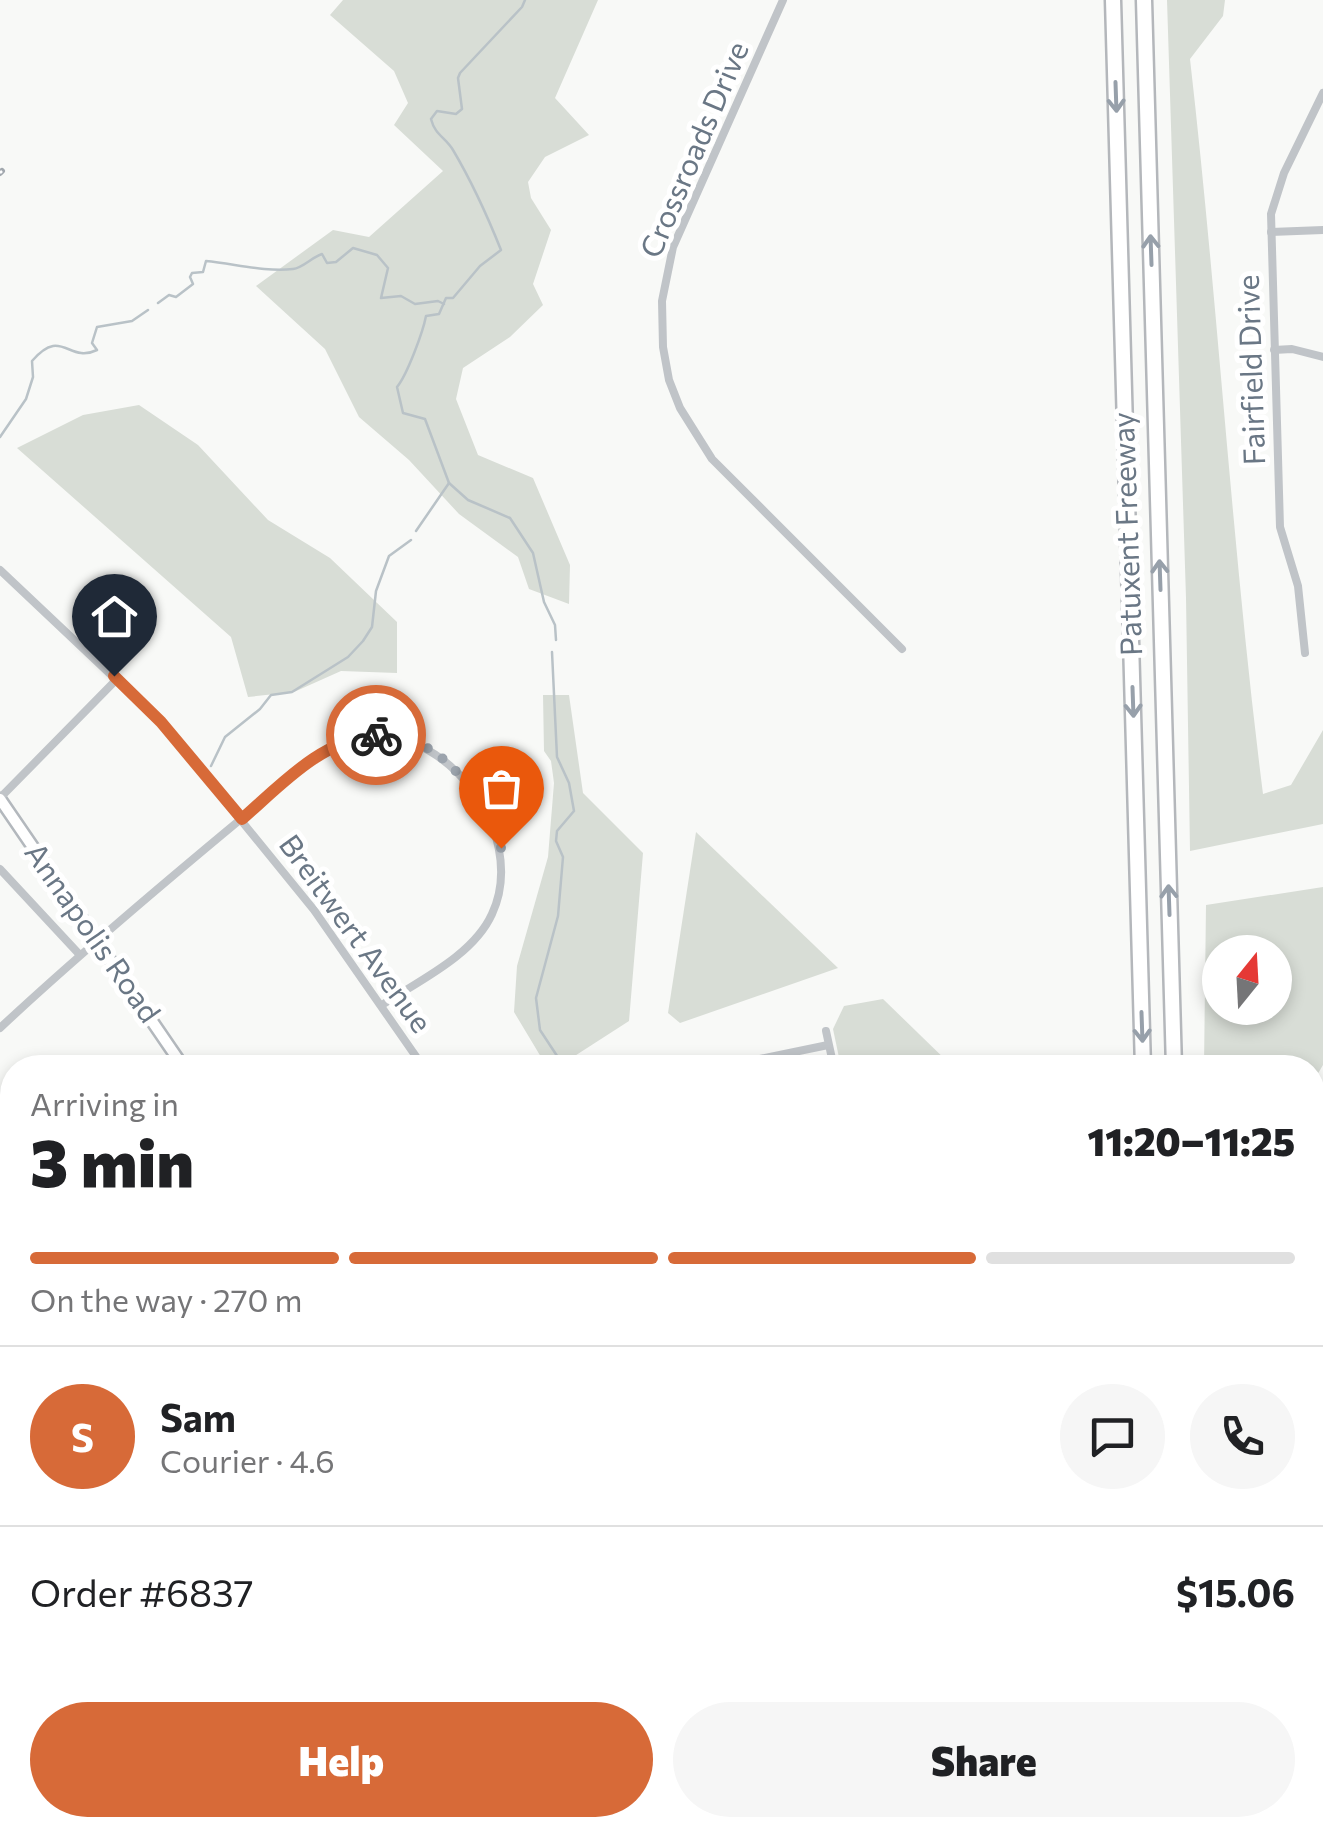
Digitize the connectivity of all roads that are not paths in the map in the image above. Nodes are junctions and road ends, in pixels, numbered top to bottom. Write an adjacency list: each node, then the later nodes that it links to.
1 (782, 0): 10 (street, Crossroads Drive)
2 (1113, 0): 26 (highway, Patuxent Freeway, one-way to 26)
3 (1144, 0): 27 (highway, Patuxent Freeway, one-way to 3)
4 (1323, 94): 6 (street, Fairfield Drive)
5 (1323, 230): 6 (street)
6 (1271, 232): 7 (street, Fairfield Drive)
7 (1274, 350): 8 (street); 11 (street, Fairfield Drive)
8 (1323, 356)
9 (0, 570): 12 (street, Breitwert Avenue)
10 (902, 649)
11 (1304, 654)
12 (117, 679): 13 (street); 14 (street, Breitwert Avenue)
13 (0, 799): 16 (main road, Annapolis Road)
14 (242, 819): 16 (street); 18 (street, Breitwert Avenue); 18 (street)
15 (0, 869): 17 (street)
16 (96, 939): 17 (street); 22 (main road, Annapolis Road)
17 (78, 954): 19 (street)
18 (382, 1005): 23 (street, Breitwert Avenue)
19 (0, 1028)
20 (826, 1032): 21 (street)
21 (828, 1045): 24 (street); 25 (street)
22 (175, 1055)
23 (415, 1055)
24 (780, 1055)
25 (831, 1055)
26 (1143, 1055)
27 (1174, 1055)

